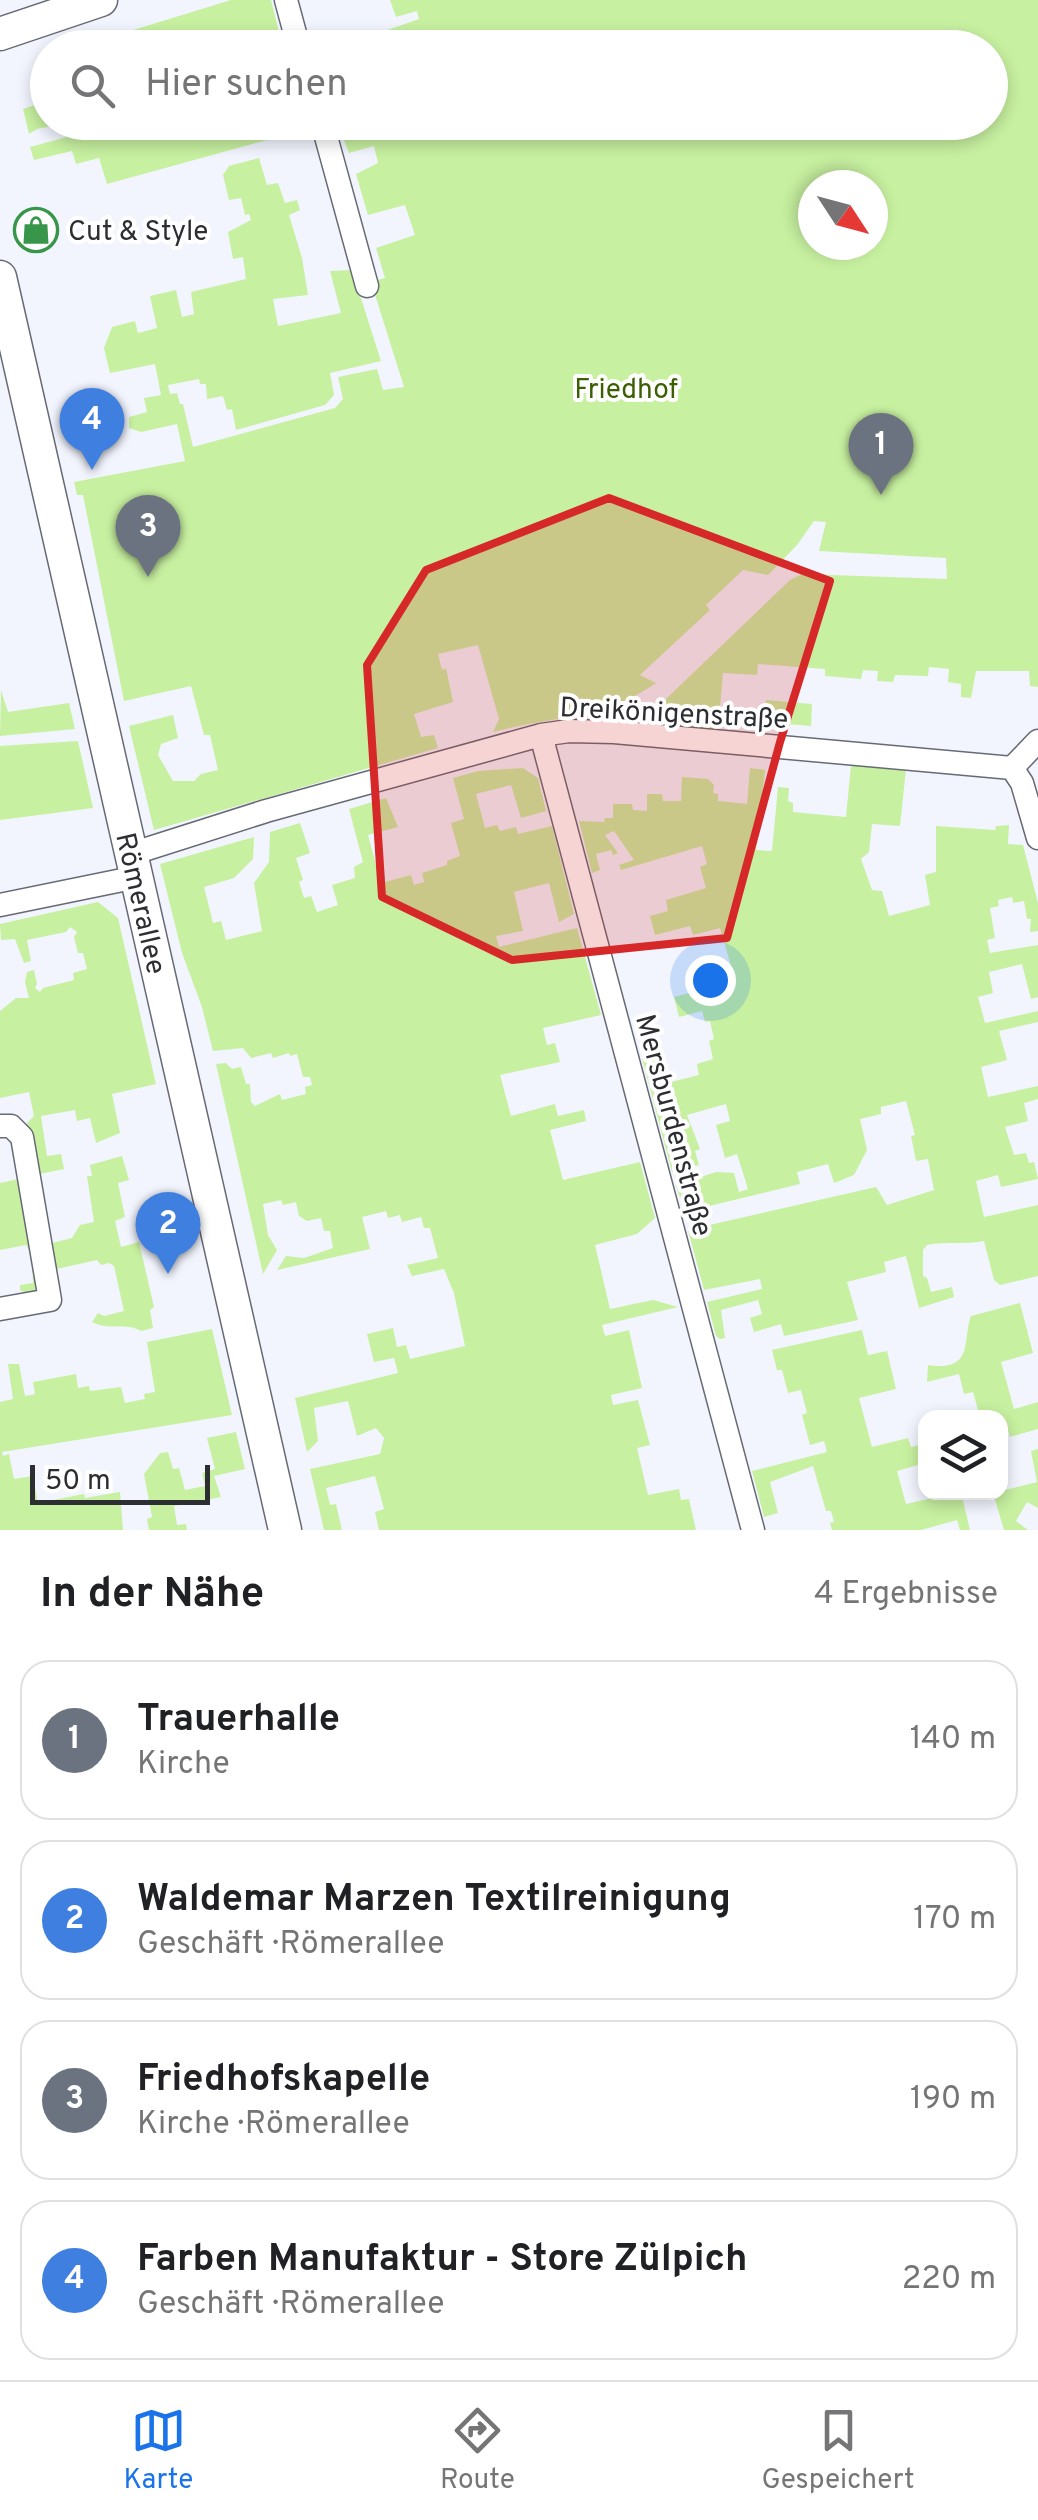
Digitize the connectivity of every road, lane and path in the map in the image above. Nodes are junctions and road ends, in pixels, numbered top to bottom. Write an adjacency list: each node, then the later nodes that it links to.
1 (101, 0): 4 (street)
2 (286, 0): 3 (street)
3 (294, 30)
4 (0, 34)
5 (327, 140): 7 (street)
6 (0, 277): 12 (street, Römerallee)
7 (367, 286)
8 (541, 735): 10 (street, Dreikönigenstraße); 12 (street, Dreikönigenstraße); 17 (street, Mersburdenstraße)
9 (1038, 741): 10 (street)
10 (1012, 768): 11 (street)
11 (1038, 838)
12 (134, 866): 13 (street, Dreikönigenstraße); 16 (street, Römerallee)
13 (0, 905)
14 (0, 1126): 15 (street)
15 (0, 1309)
16 (285, 1530)
17 (753, 1530)

